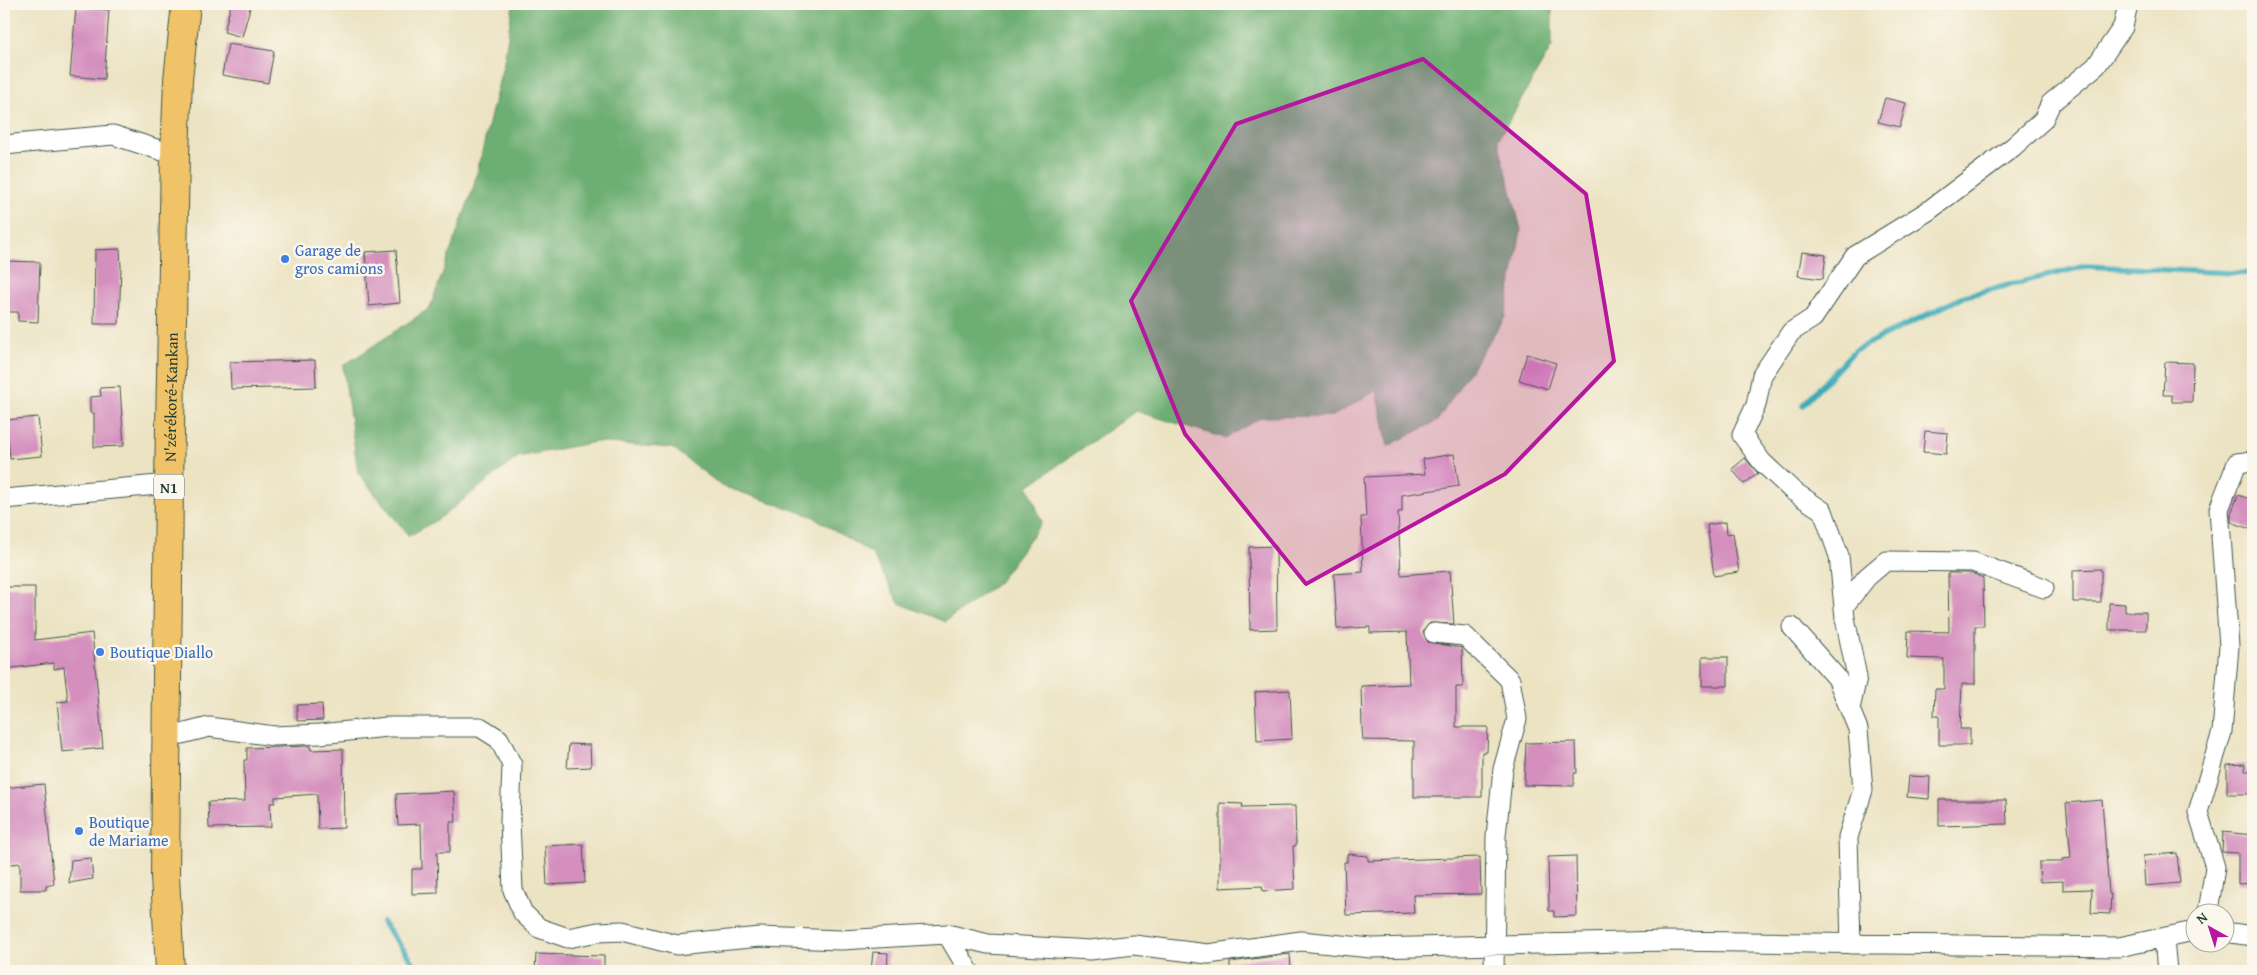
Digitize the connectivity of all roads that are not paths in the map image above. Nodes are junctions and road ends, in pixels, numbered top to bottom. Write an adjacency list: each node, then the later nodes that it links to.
1 (186, 4): 4 (highway, N'zérékoré-Kankan / N1)
2 (2128, 4): 9 (street)
3 (4, 145): 4 (street)
4 (175, 155): 6 (highway, N'zérékoré-Kankan / N1)
5 (2253, 461): 14 (street)
6 (169, 484): 7 (street); 13 (highway, N'zérékoré-Kankan / N1)
7 (4, 500)
8 (2044, 588): 9 (street)
9 (1844, 606): 12 (street)
10 (1792, 627): 12 (street)
11 (1434, 633): 20 (street)
12 (1850, 709): 21 (street)
13 (166, 738): 16 (street); 22 (highway, N'zérékoré-Kankan / N1)
14 (2210, 902)
15 (2234, 933): 18 (street)
16 (946, 934): 20 (street); 23 (street)
17 (2184, 934): 19 (street)
18 (2253, 936)
19 (2164, 939): 21 (street); 25 (street)
20 (1494, 944): 21 (street); 24 (street)
21 (1852, 944)
22 (170, 971)
23 (969, 971)
24 (1494, 971)
25 (2167, 971)

